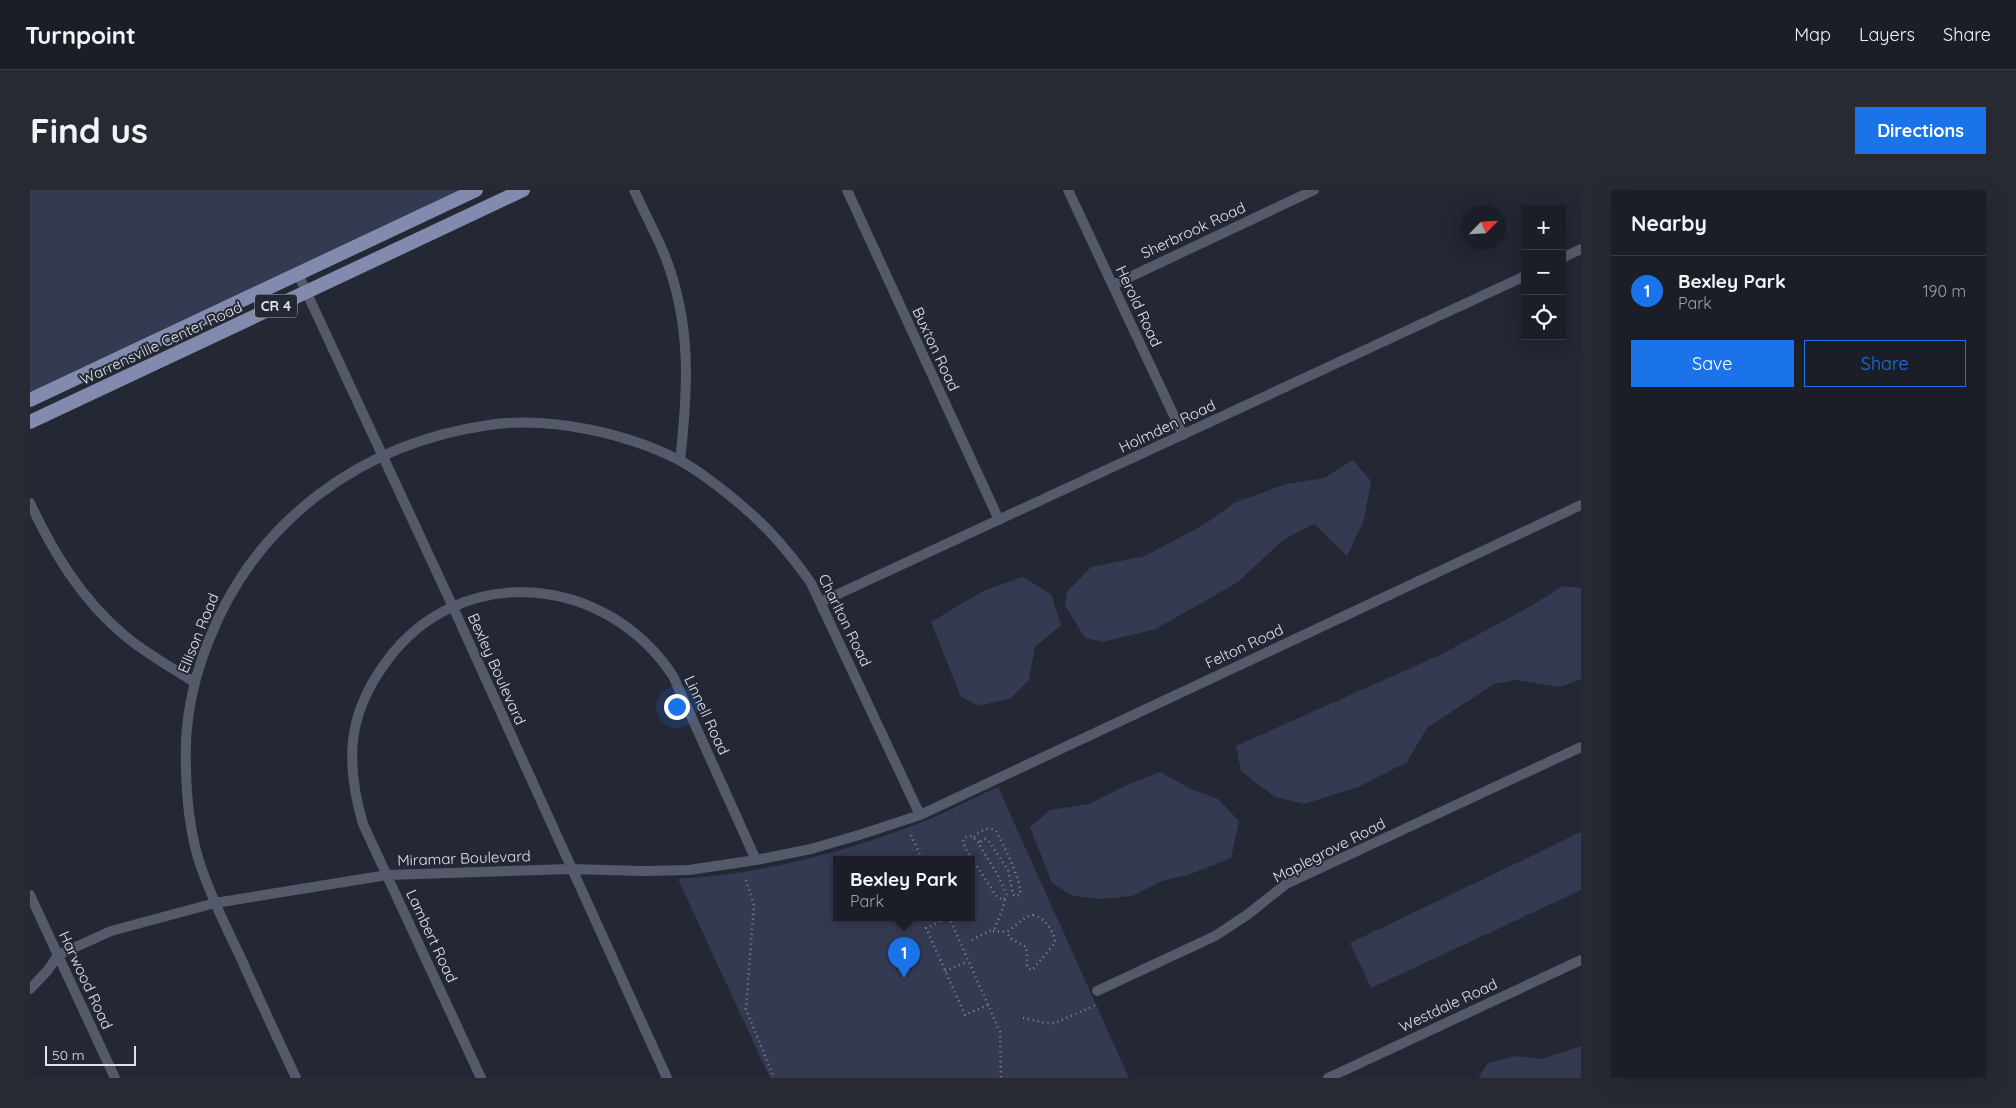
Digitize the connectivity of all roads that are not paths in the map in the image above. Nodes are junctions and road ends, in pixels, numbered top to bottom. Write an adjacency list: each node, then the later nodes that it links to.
1 (476, 190): 9 (main road, Warrensville Center Road / CR 4)
2 (523, 190): 12 (main road, Warrensville Center Road / CR 4)
3 (634, 190): 17 (street)
4 (847, 190): 20 (street, Buxton Road)
5 (1068, 190): 11 (street, Herold Road)
6 (1314, 190): 11 (street, Sherbrook Road)
7 (1581, 249): 8 (street)
8 (1566, 256)
9 (298, 274): 12 (street, Bexley Boulevard); 13 (main road, Warrensville Center Road / CR 4)
10 (1521, 278): 15 (street, Holmden Road)
11 (1112, 285): 15 (street, Herold Road)
12 (306, 292): 14 (main road, Warrensville Center Road / CR 4); 16 (street, Bexley Boulevard)
13 (30, 400)
14 (30, 422)
15 (1182, 435): 20 (street, Holmden Road)
16 (382, 458): 17 (street, Charlton Road); 22 (street, Bexley Boulevard); 23 (street, Ellison Road)
17 (680, 461): 21 (street, Charlton Road)
18 (30, 503): 23 (street)
19 (1581, 506): 25 (street, Felton Road)
20 (998, 520): 21 (street, Holmden Road)
21 (821, 602): 25 (street, Charlton Road)
22 (452, 607): 26 (street, Linnell Road); 27 (street, Bexley Boulevard); 28 (street, Lambert Road)
23 (194, 682): 30 (street, Ellison Road)
24 (1581, 747): 34 (street, Maplegrove Road)
25 (920, 815): 26 (street, Miramar Boulevard)
26 (756, 860): 27 (street, Miramar Boulevard)
27 (570, 869): 28 (street, Miramar Boulevard); 38 (street, Bexley Boulevard)
28 (387, 875): 30 (street, Miramar Boulevard); 37 (street, Lambert Road)
29 (30, 895): 31 (street, Harwood Road)
30 (216, 903): 31 (street, Miramar Boulevard); 36 (street, Ellison Road)
31 (58, 955): 33 (street, Miramar Boulevard); 35 (street, Harwood Road)
32 (1581, 960): 39 (street, Westdale Road)
33 (30, 989)
34 (1097, 991)
35 (115, 1078)
36 (296, 1078)
37 (480, 1078)
38 (667, 1078)
39 (1328, 1078)

